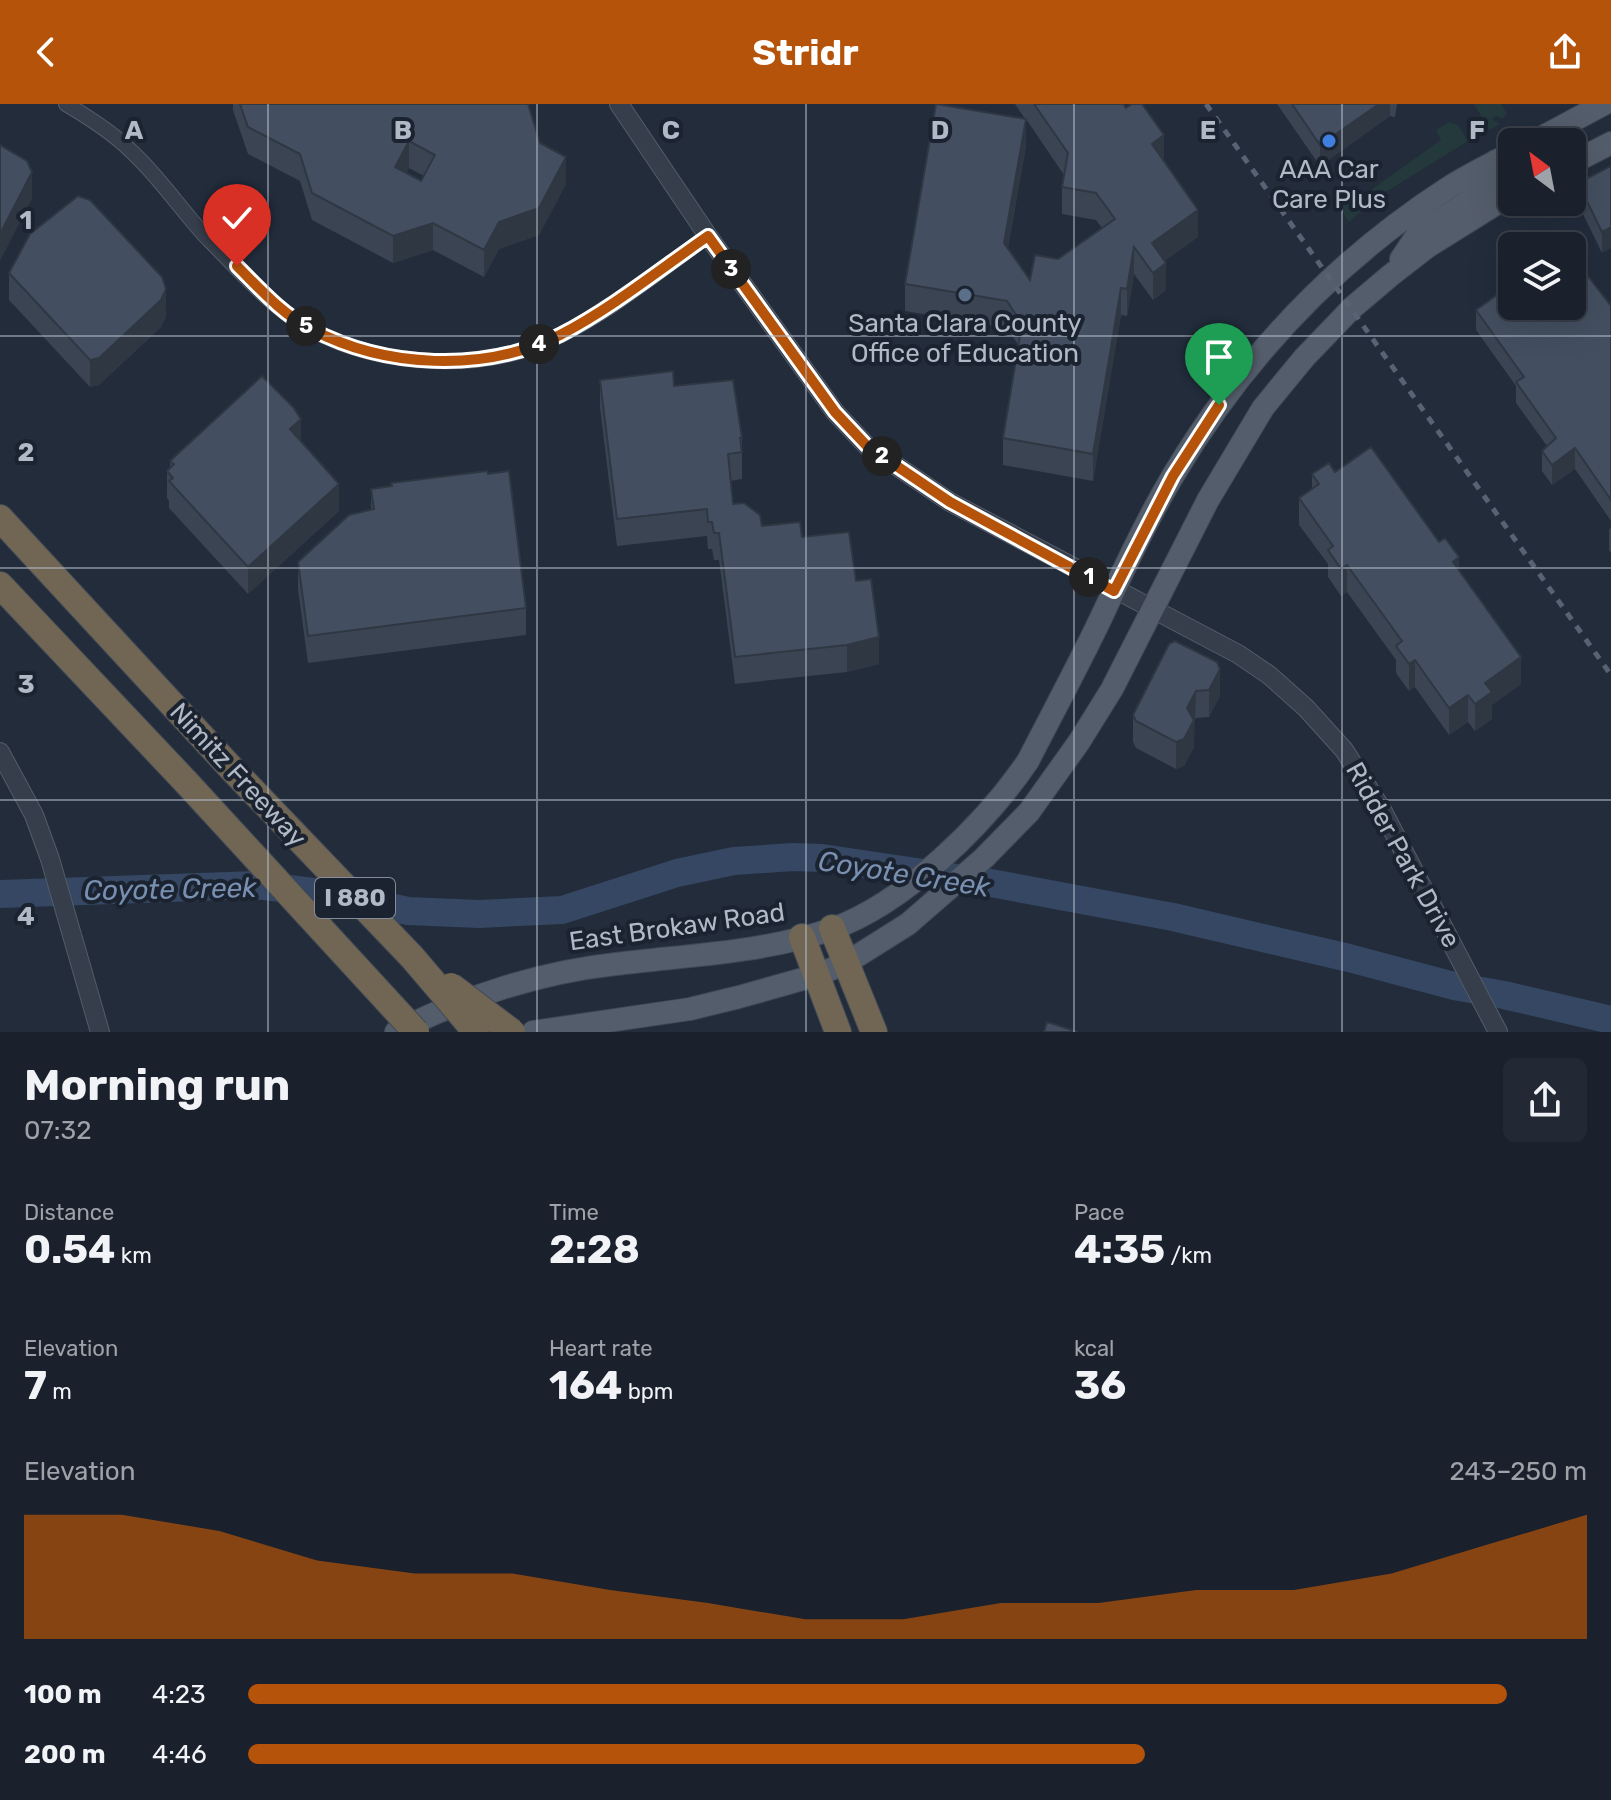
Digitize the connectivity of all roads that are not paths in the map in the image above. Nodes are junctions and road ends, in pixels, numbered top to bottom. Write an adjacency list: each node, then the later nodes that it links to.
1 (66, 104): 12 (street)
2 (619, 104): 12 (street, Ridder Park Drive)
3 (1604, 104): 5 (main road)
4 (1611, 116): 6 (main road)
5 (1559, 128)
6 (1586, 130)
7 (1611, 143): 8 (main road)
8 (1586, 156)
9 (1498, 160): 16 (main road, East Brokaw Road)
10 (1498, 180): 13 (main road)
11 (1498, 203): 13 (main road)
12 (708, 236): 16 (street, Ridder Park Drive)
13 (1391, 275): 17 (main road)
14 (0, 518): 21 (highway, Nimitz Freeway / I 880, bridge)
15 (0, 585): 26 (highway, Nimitz Freeway / I 880, bridge)
16 (1114, 591): 17 (street, Ridder Park Drive); 19 (main road, East Brokaw Road)
17 (1154, 607): 22 (main road); 32 (street, Ridder Park Drive)
18 (0, 752): 24 (street)
19 (844, 923): 20 (main road, East Brokaw Road); 22 (highway)
20 (802, 937): 23 (highway); 25 (main road, East Brokaw Road)
21 (412, 957): 27 (highway, Nimitz Freeway / I 880, bridge); 28 (highway, bridge)
22 (846, 963): 23 (main road); 31 (highway)
23 (817, 975): 29 (main road); 30 (highway)
24 (100, 1032)
25 (396, 1032)
26 (416, 1032)
27 (476, 1032)
28 (512, 1032)
29 (533, 1032)
30 (838, 1032)
31 (874, 1032)
32 (1498, 1032)

